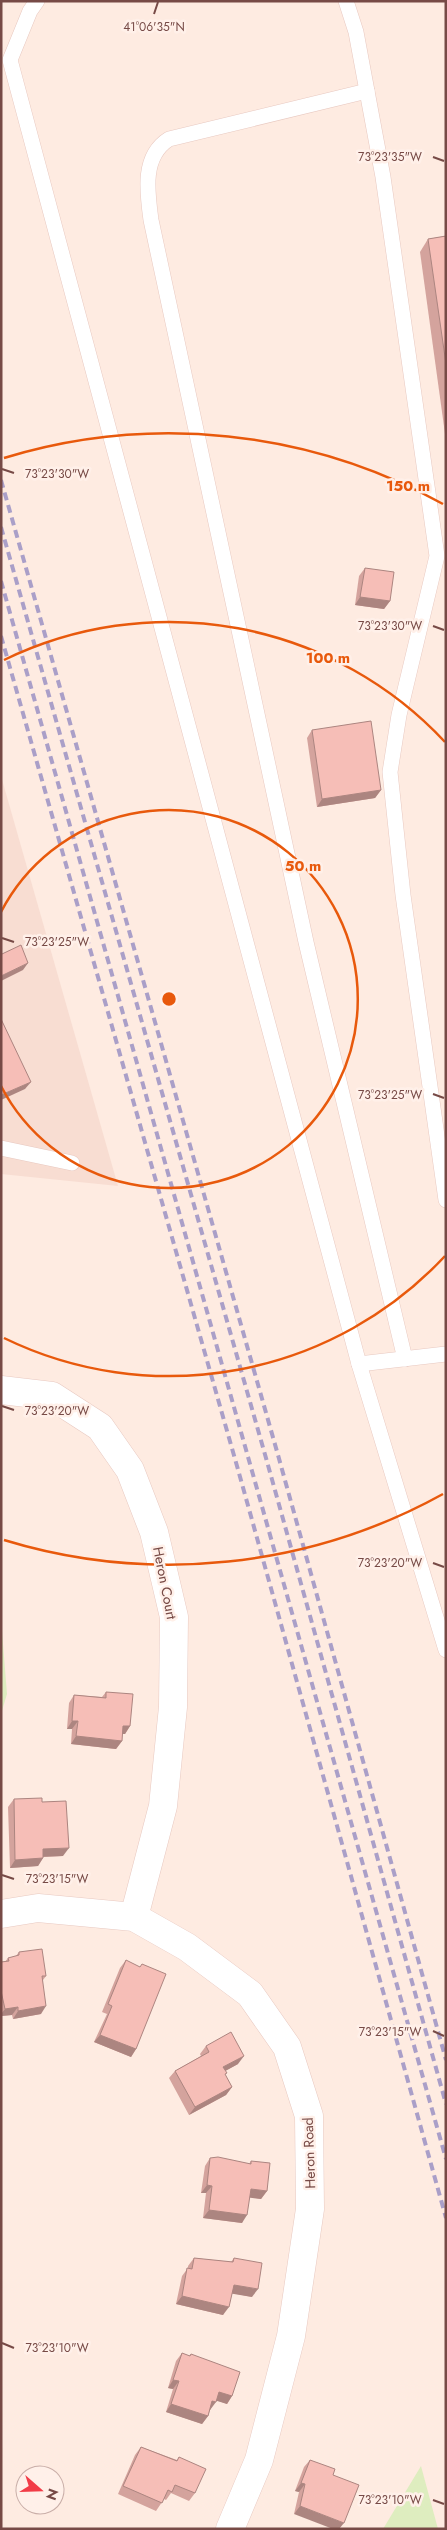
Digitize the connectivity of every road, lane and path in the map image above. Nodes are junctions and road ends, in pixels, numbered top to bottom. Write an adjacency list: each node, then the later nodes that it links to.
1 (37, 1): 9 (lane)
2 (346, 1): 3 (lane)
3 (367, 91): 6 (lane); 8 (lane)
4 (1, 1148): 5 (lane)
5 (72, 1163)
6 (446, 1200)
7 (446, 1354): 8 (lane)
8 (405, 1358): 9 (lane)
9 (359, 1364): 11 (lane)
10 (1, 1390): 13 (street, Heron Court)
11 (446, 1650)
12 (1, 1914): 13 (street, Heron Road)
13 (134, 1917): 14 (street, Heron Road)
14 (230, 2529)

